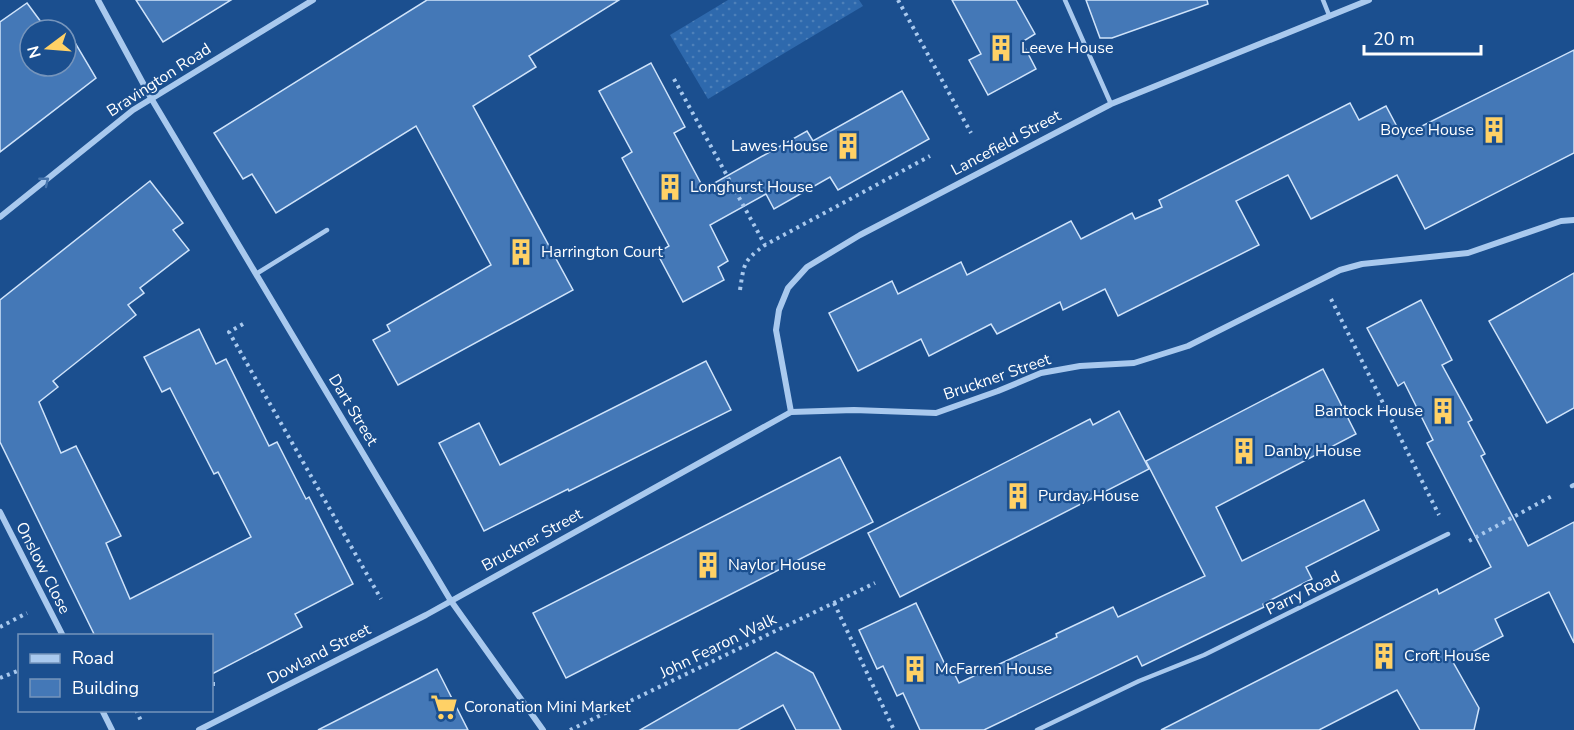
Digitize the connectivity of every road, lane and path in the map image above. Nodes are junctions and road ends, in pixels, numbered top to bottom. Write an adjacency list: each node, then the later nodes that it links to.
1 (98, 0): 9 (street, Dart Street)
2 (313, 0): 9 (street, Bravington Road)
3 (898, 0): 11 (path)
4 (1065, 0): 10 (lane)
5 (1323, 0): 7 (lane)
6 (1369, 0): 7 (street, Lancefield Street)
7 (1329, 15): 10 (street, Lancefield Street)
8 (674, 79): 16 (path)
9 (151, 98): 13 (street, Bravington Road, one-way to 9); 17 (street, Dart Street)
10 (1111, 104): 21 (street, Lancefield Street)
11 (971, 133)
12 (930, 156): 16 (path)
13 (0, 218)
14 (1574, 220): 18 (street, Bruckner Street)
15 (327, 230): 17 (lane)
16 (765, 245): 19 (path)
17 (256, 274): 27 (street, Dart Street)
18 (1321, 280): 21 (street, Bruckner Street); 24 (path)
19 (740, 290)
20 (243, 324): 26 (path)
21 (791, 411): 27 (street, Bruckner Street)
22 (1573, 485): 24 (path)
23 (0, 512): 29 (street, Onslow Close)
24 (1448, 534): 42 (lane, Parry Road)
25 (875, 583): 28 (path, John Fearon Walk)
26 (381, 599)
27 (451, 601): 38 (street, Dowland Street); 39 (street, Dart Street)
28 (834, 603): 40 (path, John Fearon Walk); 41 (path)
29 (62, 634)
30 (18, 671): 31 (path)
31 (0, 678)
32 (213, 684): 33 (path)
33 (217, 684)
34 (102, 712): 37 (street)
35 (136, 712): 36 (path)
36 (142, 723)
37 (111, 730)
38 (199, 730)
39 (543, 730)
40 (570, 730)
41 (894, 730)
42 (1037, 730)

